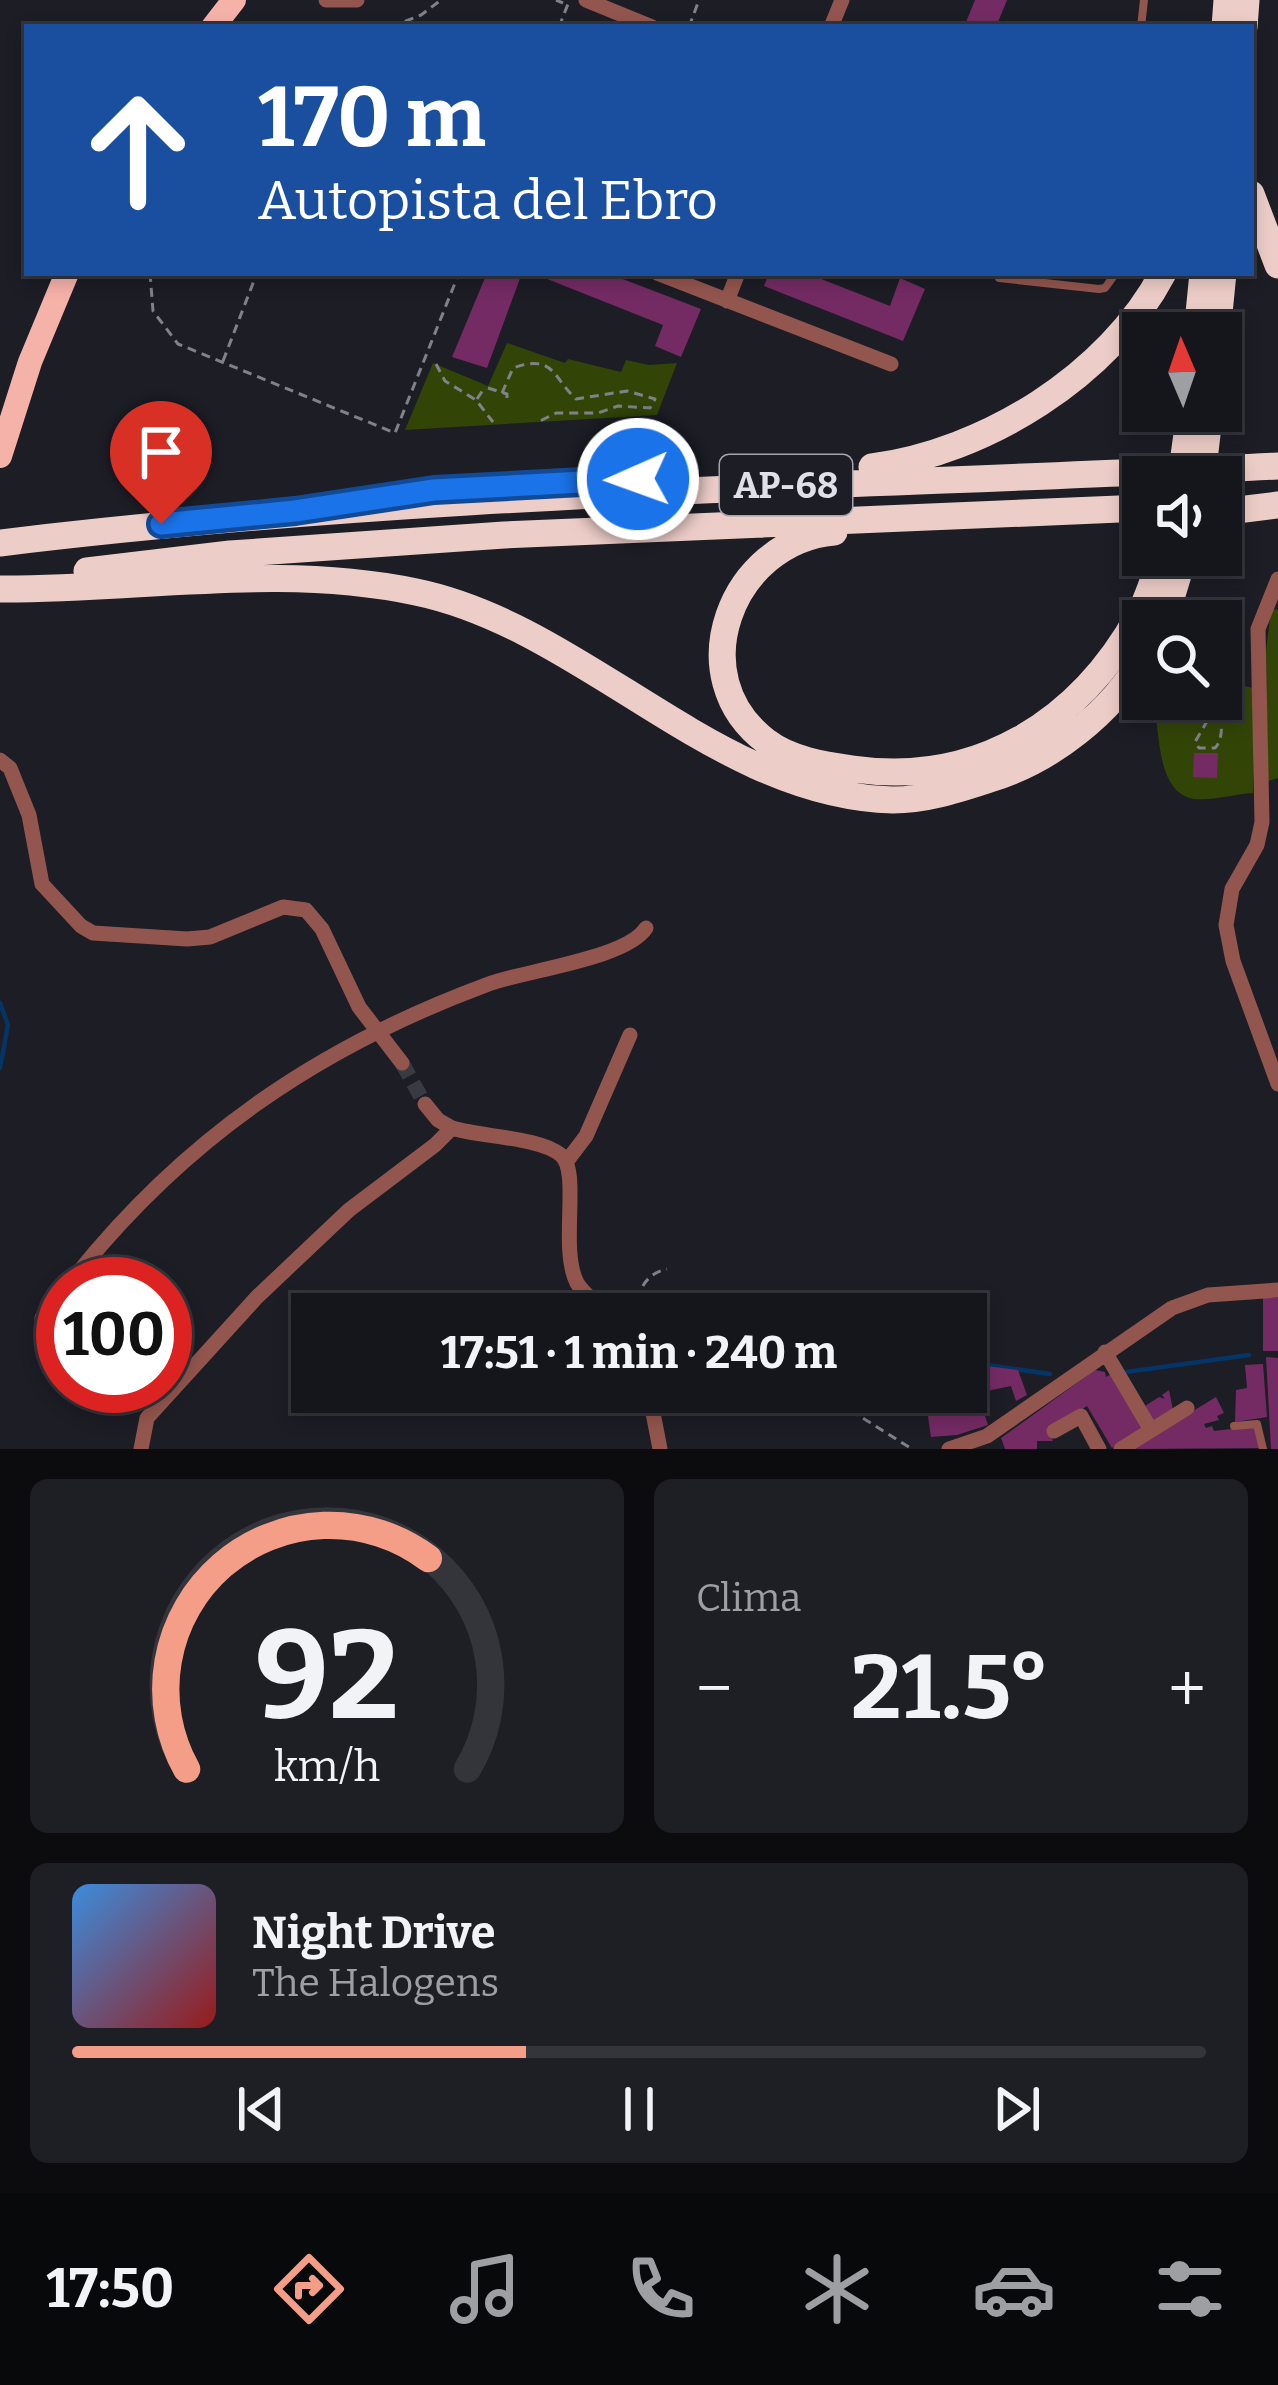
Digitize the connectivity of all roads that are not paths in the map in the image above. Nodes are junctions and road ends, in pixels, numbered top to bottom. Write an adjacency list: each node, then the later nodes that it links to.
1 (234, 0): 5 (highway)
2 (326, 0): 3 (street)
3 (357, 0)
4 (586, 0): 6 (street)
5 (215, 24)
6 (645, 24)
7 (1254, 202): 8 (highway)
8 (1278, 265)
9 (66, 276): 21 (highway)
10 (664, 276): 17 (street)
11 (737, 276): 17 (street)
12 (1114, 276): 16 (lane)
13 (1161, 276): 26 (highway)
14 (1203, 276): 18 (highway)
15 (1223, 276): 19 (highway)
16 (1000, 278)
17 (728, 302): 20 (street)
18 (1199, 312)
19 (1219, 312)
20 (891, 364)
21 (0, 454)
22 (1278, 466): 26 (highway, AP-68)
23 (1278, 504): 24 (highway)
24 (1242, 507)
25 (1122, 509): 31 (highway, AP-68)
26 (295, 511): 28 (highway, AP-68)
27 (1122, 521): 29 (highway)
28 (0, 543)
29 (1164, 576)
30 (1278, 579): 38 (street)
31 (0, 587): 32 (highway)
32 (1122, 685)
33 (0, 760): 35 (street)
34 (646, 928): 35 (street)
35 (376, 1030): 37 (street); 42 (street)
36 (630, 1035): 41 (street)
37 (402, 1063)
38 (1278, 1084)
39 (424, 1104): 40 (street)
40 (452, 1128): 41 (street); 53 (street)
41 (567, 1161): 44 (street)
42 (93, 1257)
43 (1278, 1290): 45 (street)
44 (586, 1293)
45 (1105, 1352): 49 (street); 51 (street)
46 (1187, 1408): 49 (street)
47 (653, 1413): 52 (street)
48 (1234, 1426): 57 (lane)
49 (1151, 1430): 56 (street)
50 (1054, 1431): 55 (street)
51 (990, 1442): 54 (street)
52 (660, 1448)
53 (141, 1449)
54 (949, 1449)
55 (1100, 1449)
56 (1121, 1449)
57 (1263, 1449)

